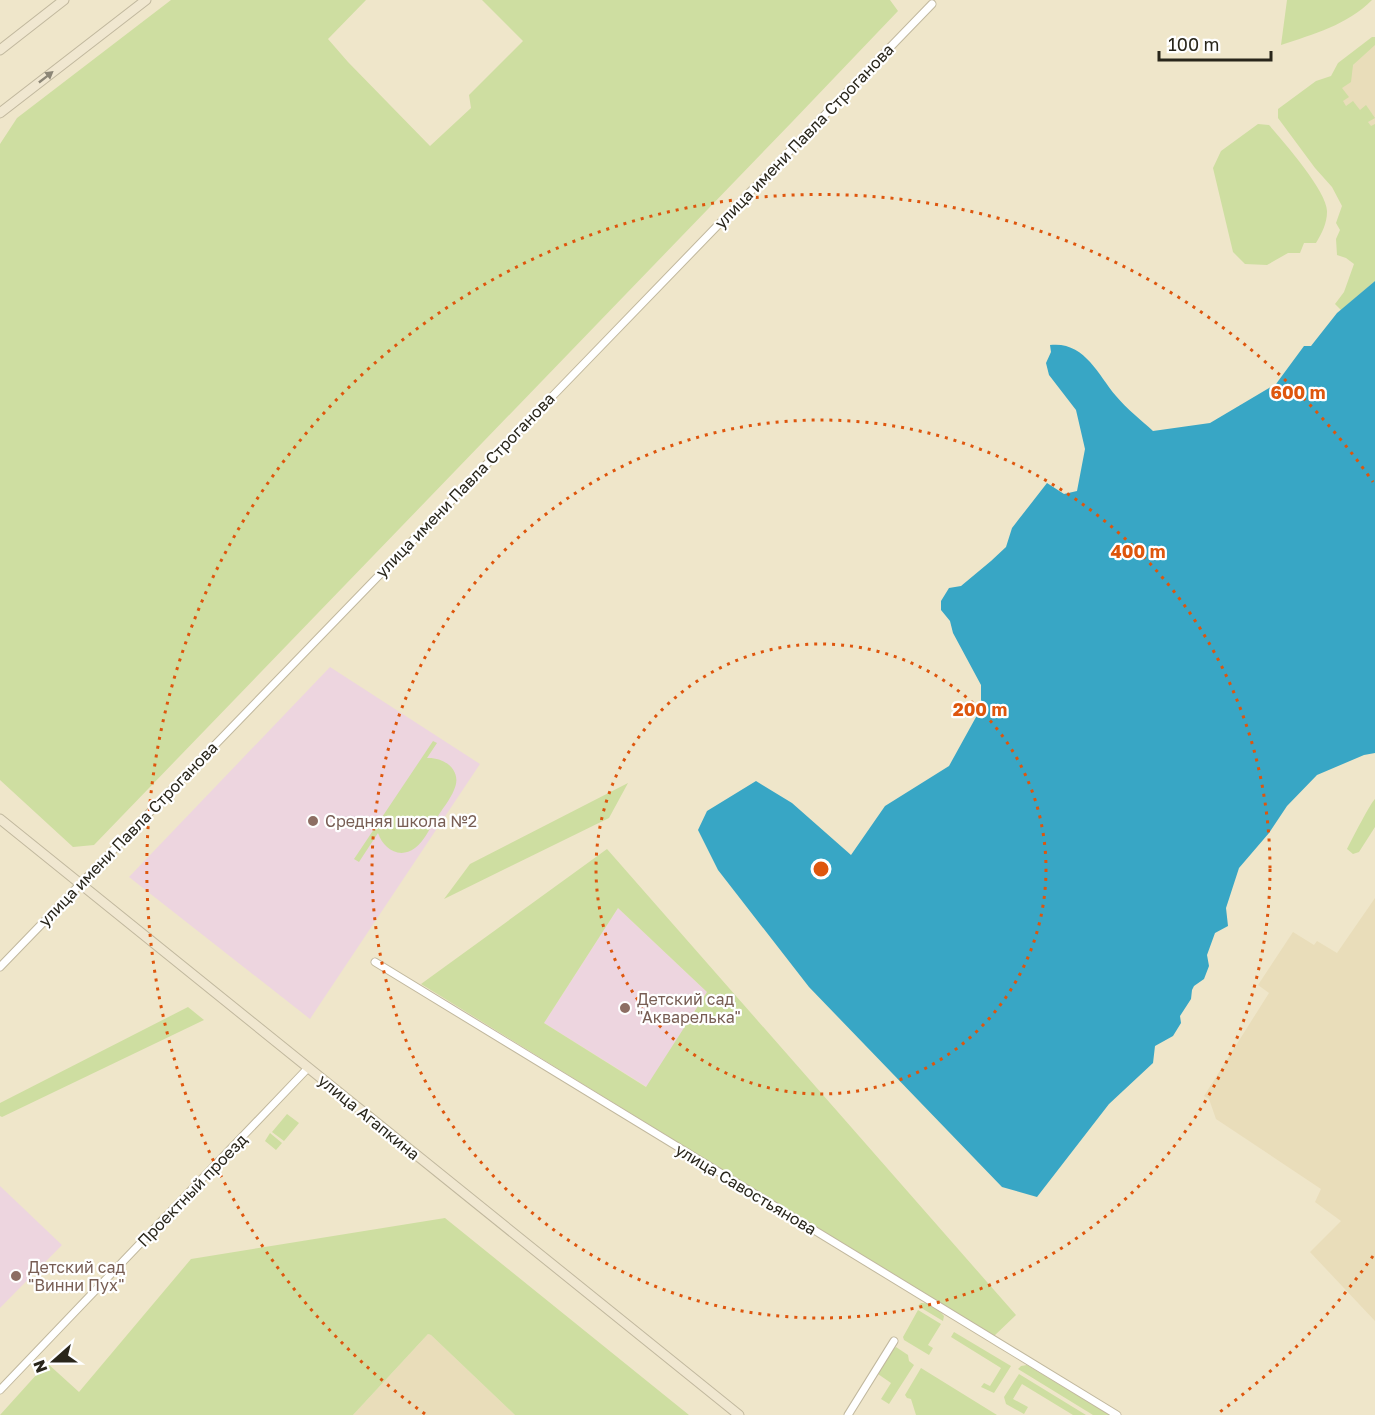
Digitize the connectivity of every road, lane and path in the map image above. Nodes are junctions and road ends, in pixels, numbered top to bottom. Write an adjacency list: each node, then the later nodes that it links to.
1 (64, 0): 4 (main road)
2 (146, 0): 5 (main road, one-way to 2)
3 (932, 4): 7 (street, улица имени Павла Строганова)
4 (0, 50)
5 (0, 113)
6 (0, 819): 7 (main road, улица Агапкина)
7 (80, 884): 9 (street, улица имени Павла Строганова); 10 (main road, улица Агапкина)
8 (375, 962): 15 (street, улица Савостьянова)
9 (0, 967)
10 (308, 1068): 12 (street, Проектный проезд); 13 (main road, улица Агапкина)
11 (894, 1341): 14 (street)
12 (0, 1390)
13 (739, 1415)
14 (848, 1415)
15 (1117, 1415)

